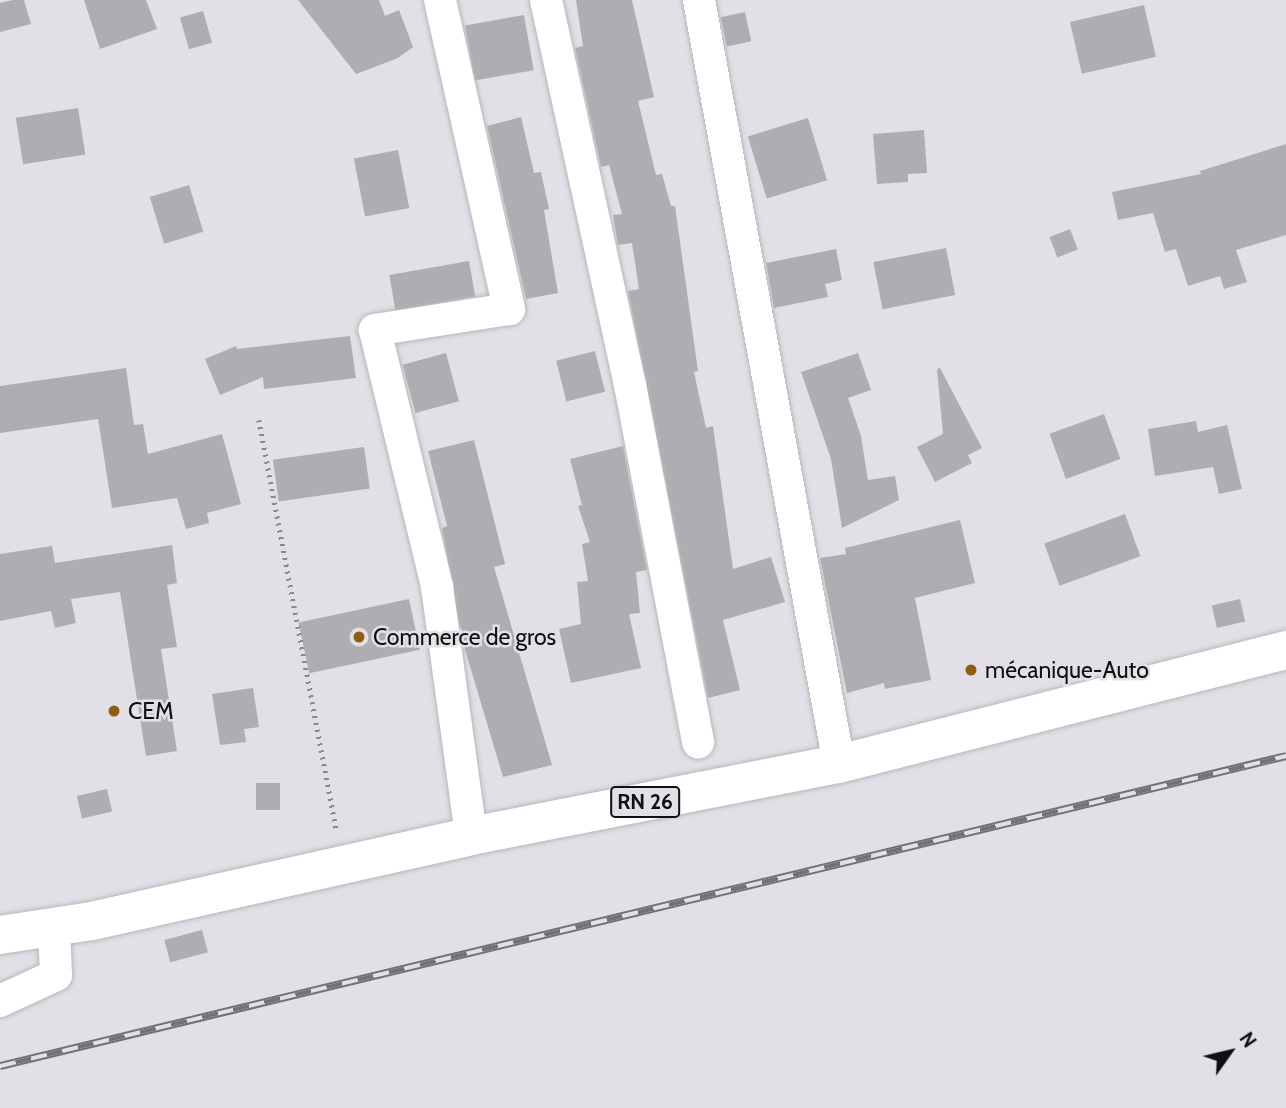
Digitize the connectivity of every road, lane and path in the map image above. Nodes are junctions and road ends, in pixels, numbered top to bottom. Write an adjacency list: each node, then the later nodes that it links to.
1 (440, 0): 8 (street)
2 (546, 0): 6 (street)
3 (699, 0): 7 (street)
4 (259, 420): 9 (path)
5 (1286, 650): 7 (main road, RN 26)
6 (698, 743)
7 (839, 764): 8 (main road, RN 26)
8 (471, 836): 9 (main road, RN 26)
9 (344, 868): 10 (main road, RN 26)
10 (54, 927): 11 (main road, RN 26); 12 (street)
11 (0, 935)
12 (0, 1001)

